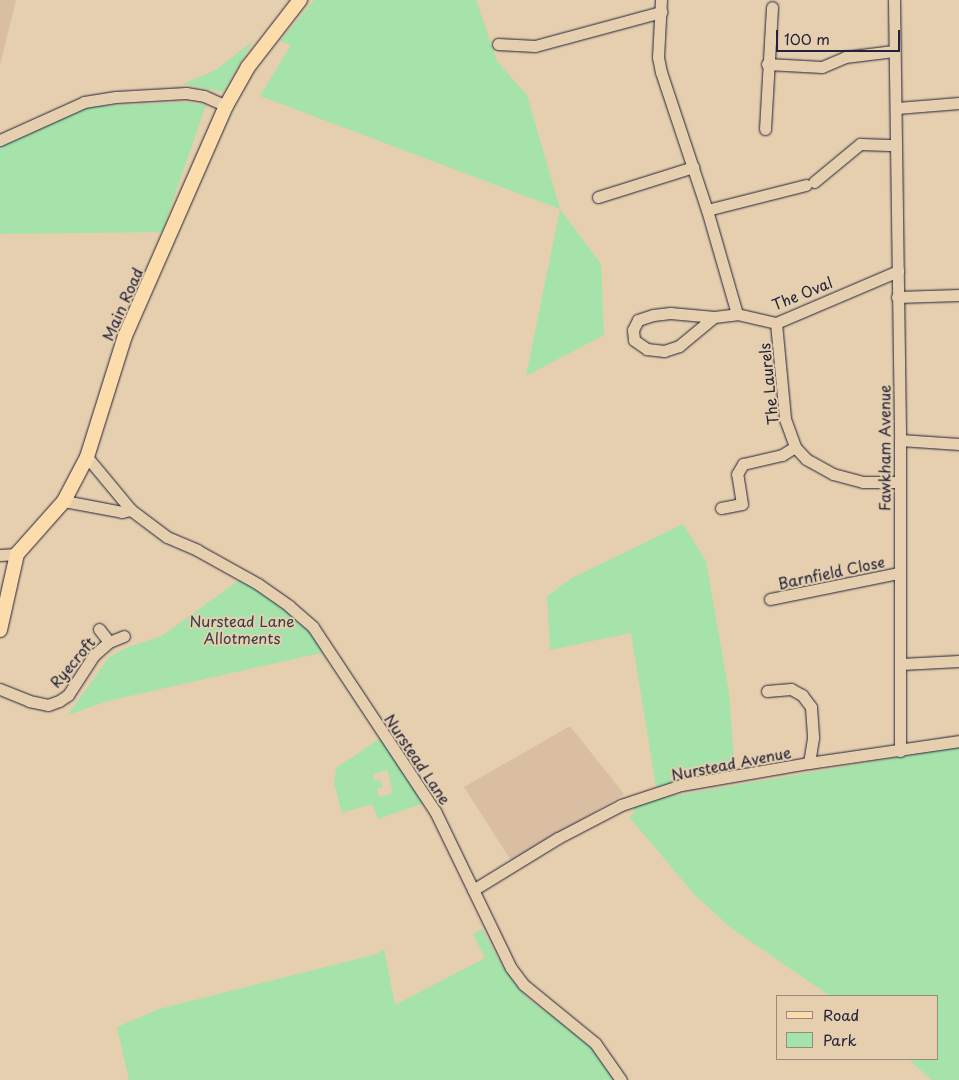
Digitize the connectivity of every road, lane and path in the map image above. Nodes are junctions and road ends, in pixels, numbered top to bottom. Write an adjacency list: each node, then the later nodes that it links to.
1 (300, 0): 10 (main road, Main Road)
2 (661, 0): 5 (street)
3 (894, 0): 7 (street, Fawkham Avenue)
4 (772, 7): 8 (street)
5 (662, 12): 6 (street); 15 (street)
6 (498, 44)
7 (894, 51): 8 (street); 11 (street, Fawkham Avenue)
8 (767, 64): 12 (street)
9 (959, 103): 11 (street)
10 (226, 106): 13 (street); 27 (main road, Main Road)
11 (897, 108): 14 (street, Fawkham Avenue)
12 (765, 129)
13 (0, 140)
14 (896, 145): 17 (street); 18 (street, Fawkham Avenue)
15 (693, 167): 16 (street); 17 (street)
16 (598, 197)
17 (707, 210): 21 (street)
18 (898, 271): 20 (street, Fawkham Avenue); 23 (street, The Oval)
19 (959, 295): 20 (street)
20 (897, 297): 24 (street, Fawkham Avenue)
21 (737, 314): 22 (street, The Oval); 23 (street, The Oval)
22 (714, 317): 22 (street, The Oval)
23 (776, 323): 26 (street, The Laurels)
24 (900, 440): 25 (street); 28 (street, Fawkham Avenue)
25 (959, 444)
26 (795, 447): 28 (street, The Laurels); 30 (street)
27 (87, 456): 29 (main road, Main Road); 31 (street, Nurstead Lane)
28 (899, 482): 34 (street, Fawkham Avenue)
29 (64, 501): 31 (street); 32 (main road, Main Road)
30 (721, 508)
31 (131, 510): 47 (street, Nurstead Lane)
32 (17, 554): 33 (street); 37 (main road, Main Road)
33 (0, 555)
34 (898, 573): 35 (street, Barnfield Close); 41 (street, Fawkham Avenue)
35 (770, 600)
36 (100, 629): 39 (street, Ryecroft)
37 (0, 630)
38 (124, 636): 39 (street, Ryecroft)
39 (109, 642): 42 (street, Ryecroft)
40 (959, 661): 41 (street)
41 (901, 664): 45 (street, Fawkham Avenue)
42 (0, 689)
43 (767, 691): 46 (street)
44 (959, 741): 45 (street, Nurstead Avenue)
45 (900, 751): 46 (street, Nurstead Avenue)
46 (809, 763): 47 (street, Nurstead Avenue)
47 (473, 890): 48 (street, Nurstead Lane)
48 (620, 1080)

